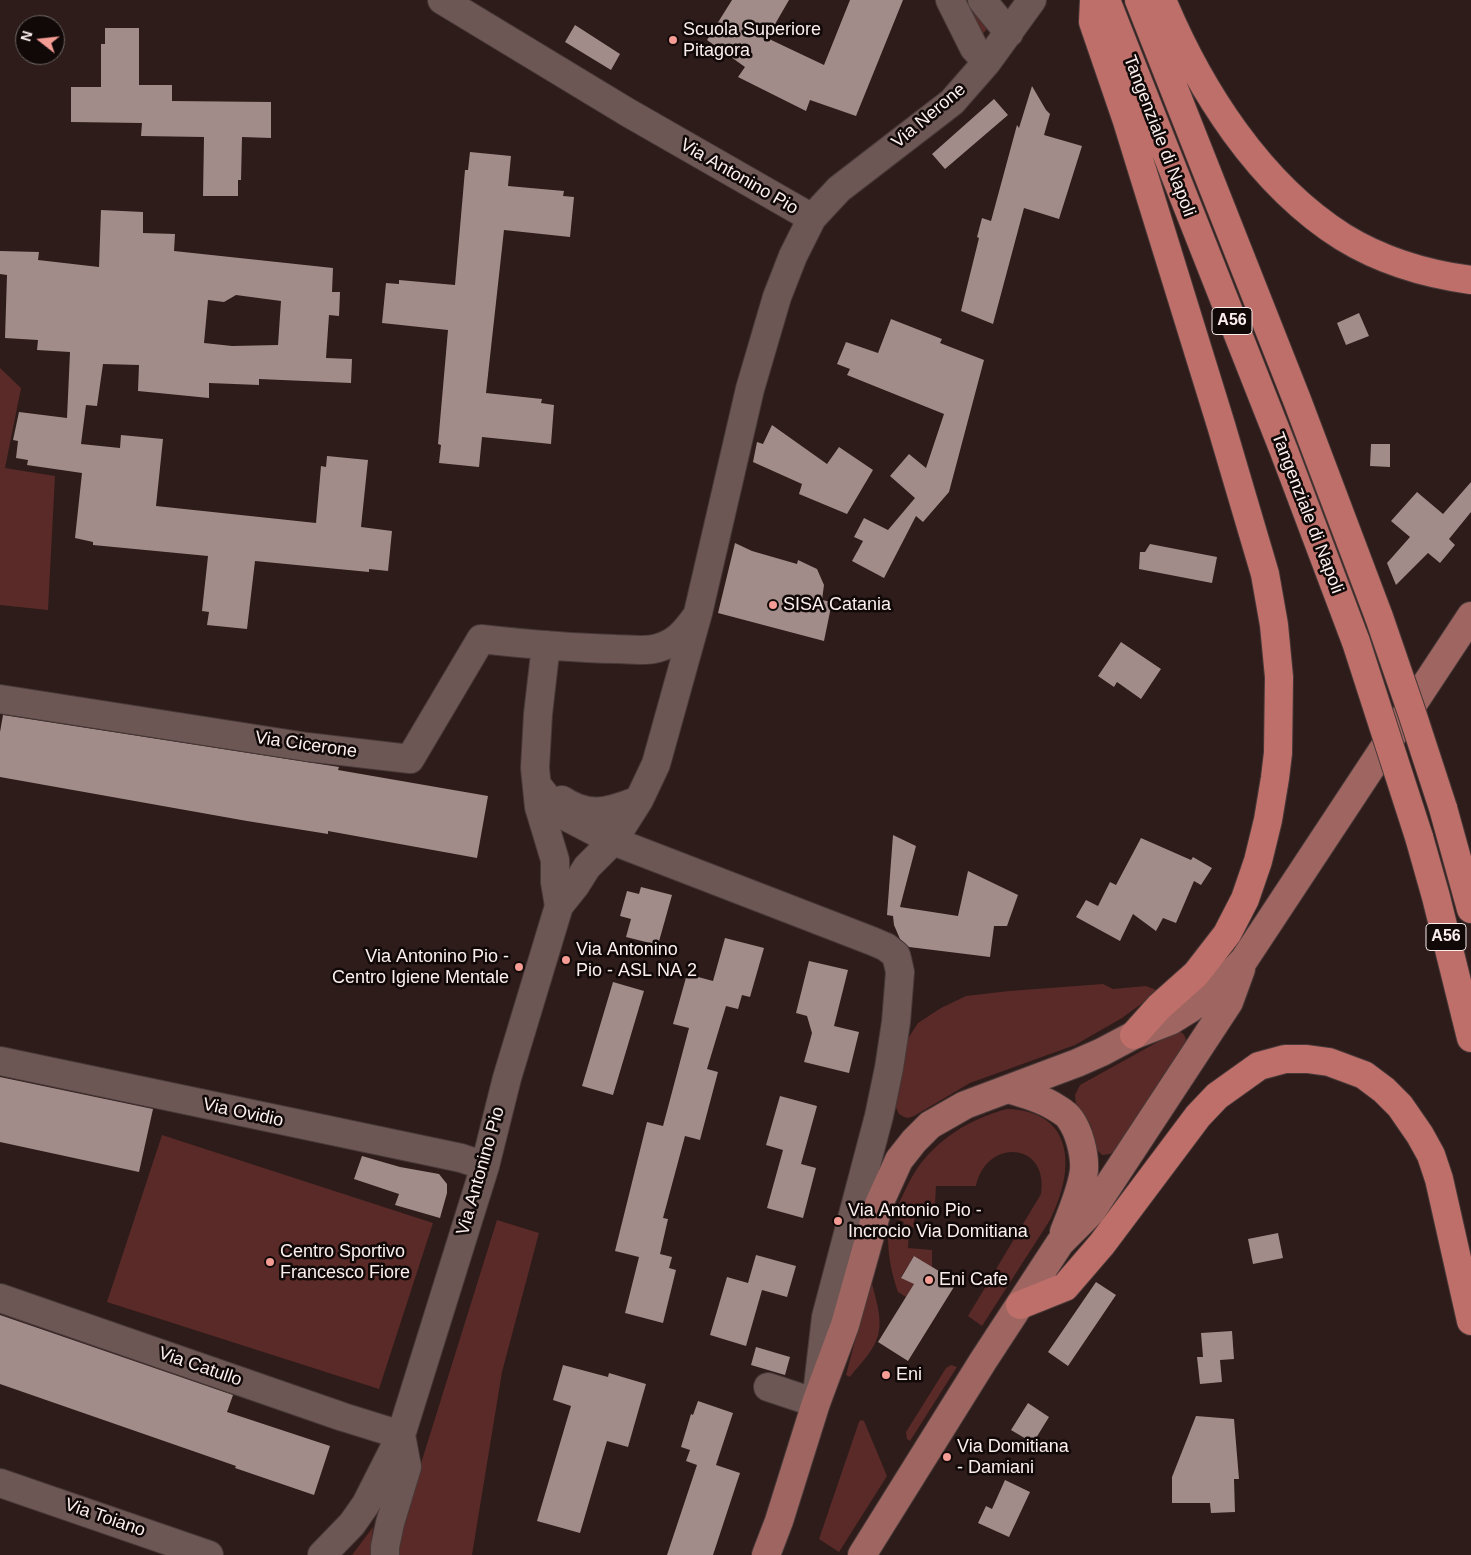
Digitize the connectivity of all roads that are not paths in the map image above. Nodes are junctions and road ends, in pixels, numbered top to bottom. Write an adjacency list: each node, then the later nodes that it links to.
1 (442, 0): 11 (street, Via Antonino Pio)
2 (950, 0): 10 (street)
3 (982, 0): 9 (street)
4 (1032, 0): 9 (street, Via Nerone)
5 (1094, 0): 25 (highway)
6 (1106, 0): 26 (highway, Tangenziale di Napoli / A56, bridge)
7 (1139, 0): 23 (highway, Tangenziale di Napoli / A56, bridge)
8 (1162, 0): 12 (highway)
9 (1009, 33): 10 (street, Via Nerone)
10 (987, 62): 11 (street, Via Nerone)
11 (812, 218): 13 (street, Via Antonino Pio)
12 (1471, 280)
13 (698, 613): 16 (street, Via Antonino Pio); 17 (street, Via Antonino Pio)
14 (1471, 616): 24 (main road)
15 (546, 646): 16 (street, Via Antonino Pio); 18 (street, Via Cicerone); 19 (street, Via Antonino Pio)
16 (641, 650): 17 (street, Via Antonino Pio)
17 (675, 696): 20 (street, Via Antonino Pio)
18 (0, 699)
19 (537, 785): 20 (street); 21 (street); 22 (street, Via Antonino Pio)
20 (639, 800): 21 (street, Via Antonino Pio)
21 (612, 841): 22 (street, Via Antonino Pio); 35 (street)
22 (560, 906): 29 (street, Via Antonino Pio)
23 (1471, 909)
24 (1244, 960): 25 (main road); 30 (main road)
25 (1134, 1034): 28 (main road)
26 (1471, 1038)
27 (0, 1061): 29 (street, Via Ovidio)
28 (1008, 1089): 30 (main road); 35 (main road)
29 (484, 1166): 36 (street, Via Antonino Pio)
30 (1060, 1243): 32 (main road)
31 (0, 1298): 36 (street, Via Catullo)
32 (1020, 1305): 33 (highway); 42 (main road)
33 (1471, 1321)
34 (768, 1387): 35 (street)
35 (816, 1403): 41 (main road)
36 (402, 1435): 39 (street, Via Antonino Pio); 40 (street, Via Antonino Pio)
37 (0, 1482): 38 (street, Via Toiano)
38 (209, 1555)
39 (322, 1555)
40 (385, 1555)
41 (766, 1555)
42 (862, 1555)

